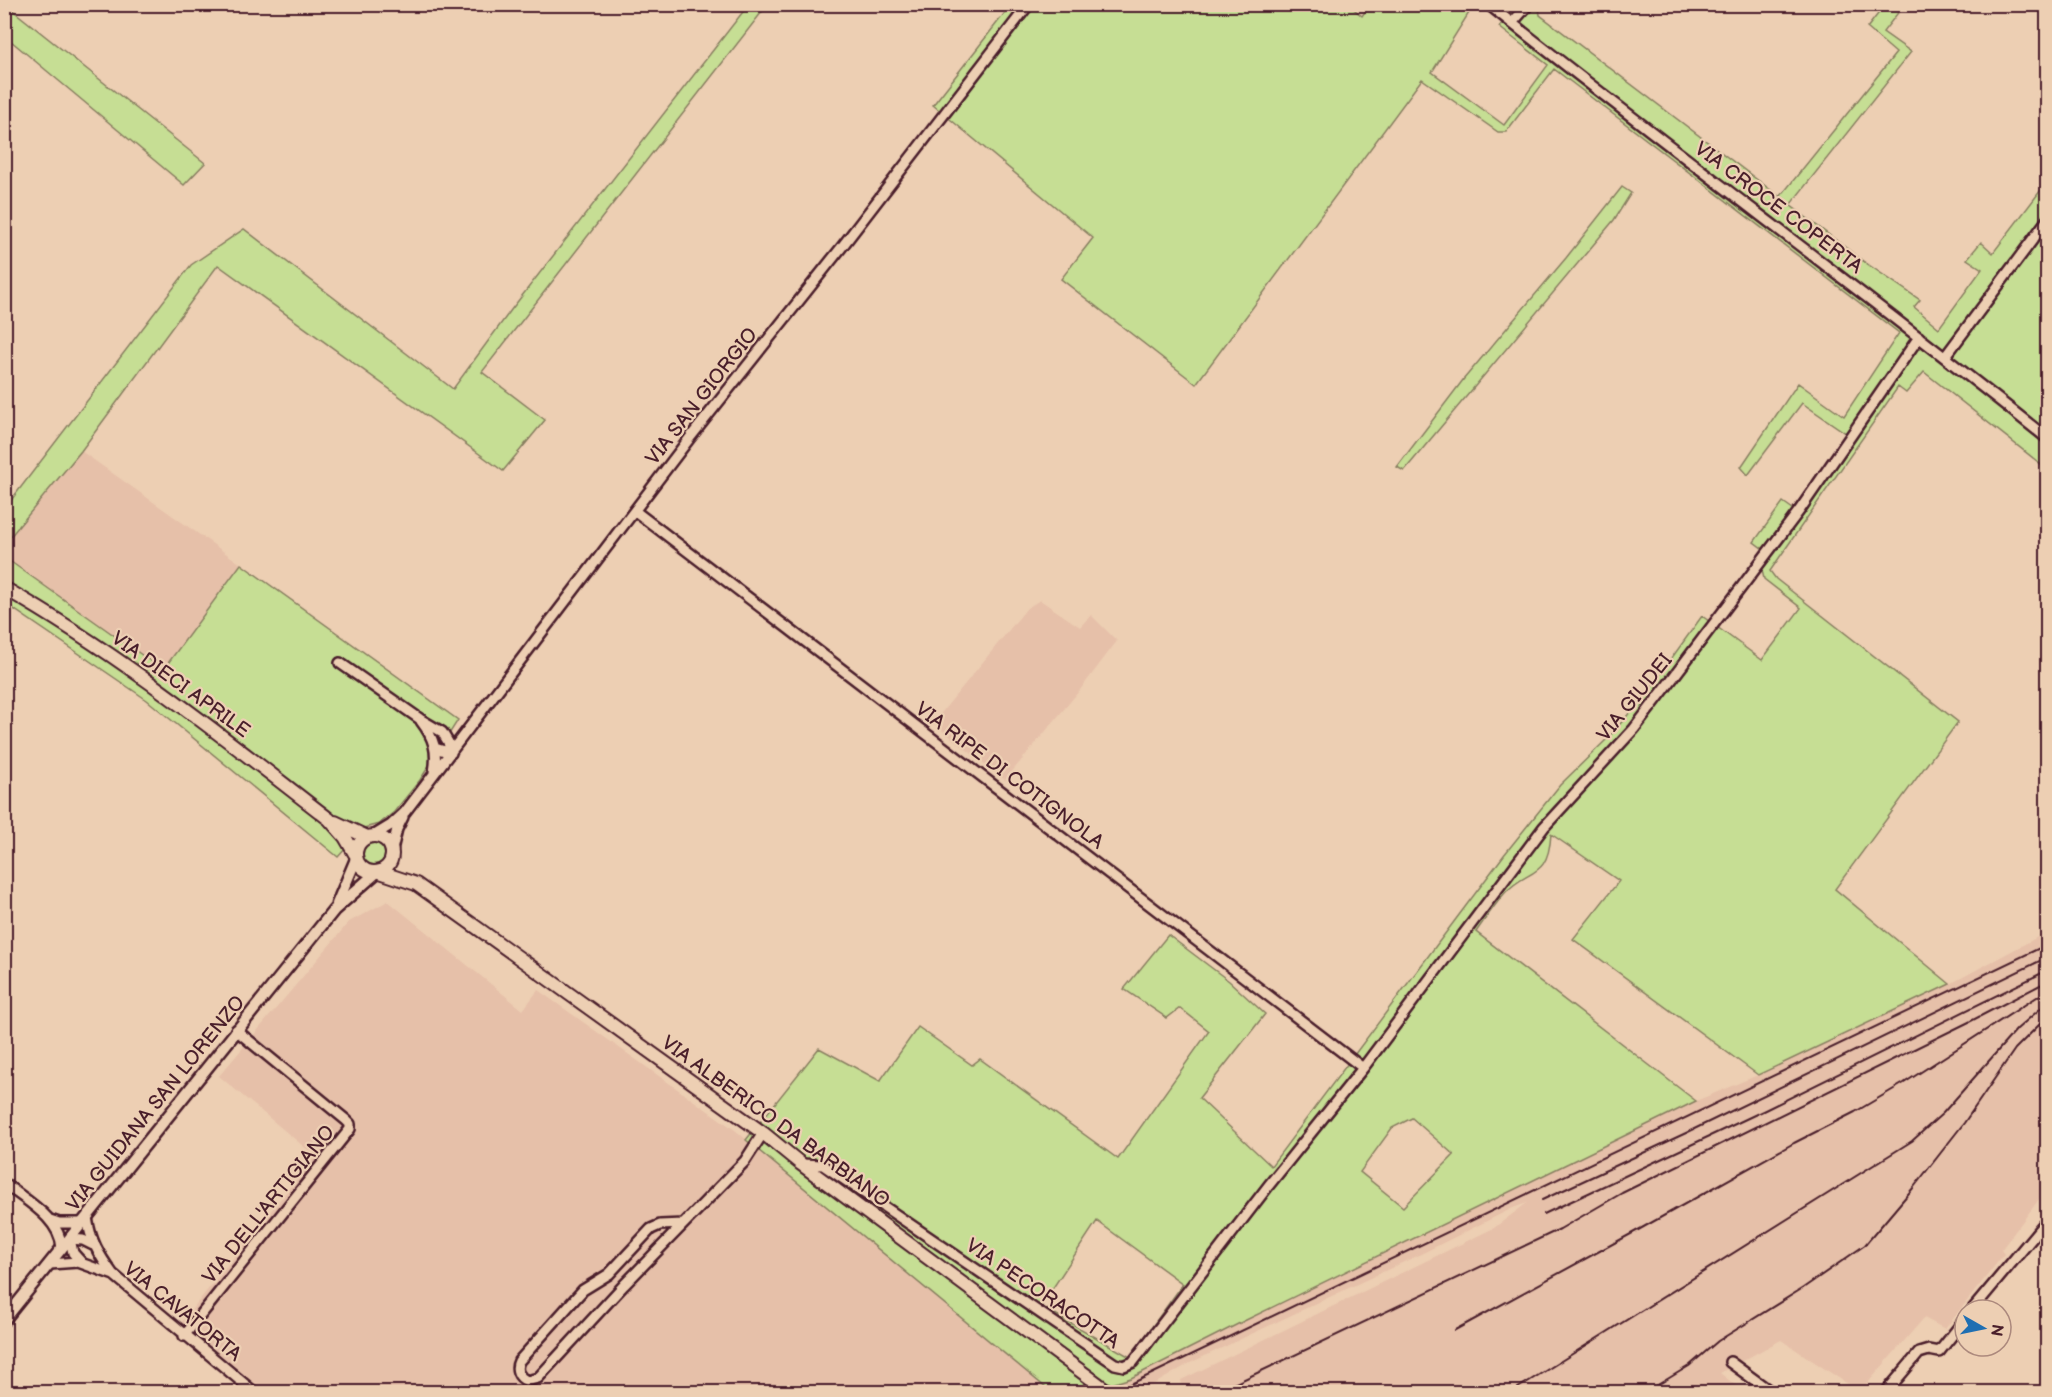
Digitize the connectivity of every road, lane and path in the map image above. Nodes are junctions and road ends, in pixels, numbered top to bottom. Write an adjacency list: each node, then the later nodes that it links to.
1 (1029, 4): 9 (street, VIA SAN GIORGIO)
2 (1488, 4): 4 (street, VIA CROCE COPERTA)
3 (1529, 4): 4 (street)
4 (1512, 23): 6 (street, VIA CROCE COPERTA)
5 (2048, 219): 7 (street)
6 (1919, 337): 7 (street, VIA CROCE COPERTA); 27 (street, VIA GIUDEI)
7 (1946, 357): 8 (street, VIA CROCE COPERTA)
8 (2048, 439)
9 (635, 511): 14 (street, VIA SAN GIORGIO); 27 (street, VIA RIPE DI COTIGNOLA)
10 (4, 588): 19 (main road, VIA DIECI APRILE)
11 (340, 663): 12 (street)
12 (420, 719): 13 (street); 15 (street)
13 (442, 732): 14 (street); 16 (street)
14 (467, 732): 16 (street, VIA SAN GIORGIO)
15 (435, 748): 16 (street); 17 (street)
16 (451, 753): 17 (street, VIA SAN GIORGIO)
17 (433, 776): 18 (street, VIA SAN GIORGIO)
18 (405, 812): 20 (street, VIA SAN GIORGIO); 21 (street, VIA SAN GIORGIO)
19 (329, 819): 20 (main road, VIA DIECI APRILE); 22 (main road, VIA DIECI APRILE)
20 (370, 836): 21 (main road); 22 (main road)
21 (392, 852): 23 (main road); 24 (main road, VIA ALBERICO DA BARBIANO)
22 (356, 857): 23 (main road); 25 (street)
23 (378, 872): 24 (main road, VIA ALBERICO DA BARBIANO); 25 (street)
24 (416, 884): 28 (main road, VIA ALBERICO DA BARBIANO)
25 (334, 910): 26 (street, VIA GUIDANA SAN LORENZO)
26 (236, 1030): 33 (street, VIA GUIDANA SAN LORENZO); 44 (street, VIA DELL'ARTIGIANO)
27 (1363, 1068): 29 (street, VIA PECORACOTTA)
28 (763, 1133): 29 (main road, VIA ALBERICO DA BARBIANO); 34 (street)
29 (801, 1164): 46 (main road, VIA ALBERICO DA BARBIANO)
30 (4, 1183): 32 (street)
31 (2048, 1219): 41 (street)
32 (50, 1220): 33 (street); 37 (street)
33 (85, 1220): 35 (street, VIA GUIDANA SAN LORENZO); 36 (street)
34 (683, 1224): 34 (street)
35 (70, 1239): 36 (street); 37 (street, VIA GUIDANA SAN LORENZO); 38 (street)
36 (93, 1245): 40 (street)
37 (62, 1248): 39 (street, VIA GUIDANA SAN LORENZO)
38 (82, 1263): 39 (street, VIA CAVATORTA); 40 (street, VIA CAVATORTA)
39 (50, 1264): 42 (street, VIA GUIDANA SAN LORENZO)
40 (114, 1275): 44 (street, VIA CAVATORTA)
41 (1982, 1298)
42 (4, 1320)
43 (1953, 1334): 49 (street)
44 (184, 1336): 47 (street, VIA CAVATORTA)
45 (1730, 1362): 48 (street)
46 (1106, 1390)
47 (254, 1392)
48 (1771, 1392)
49 (1886, 1392)

